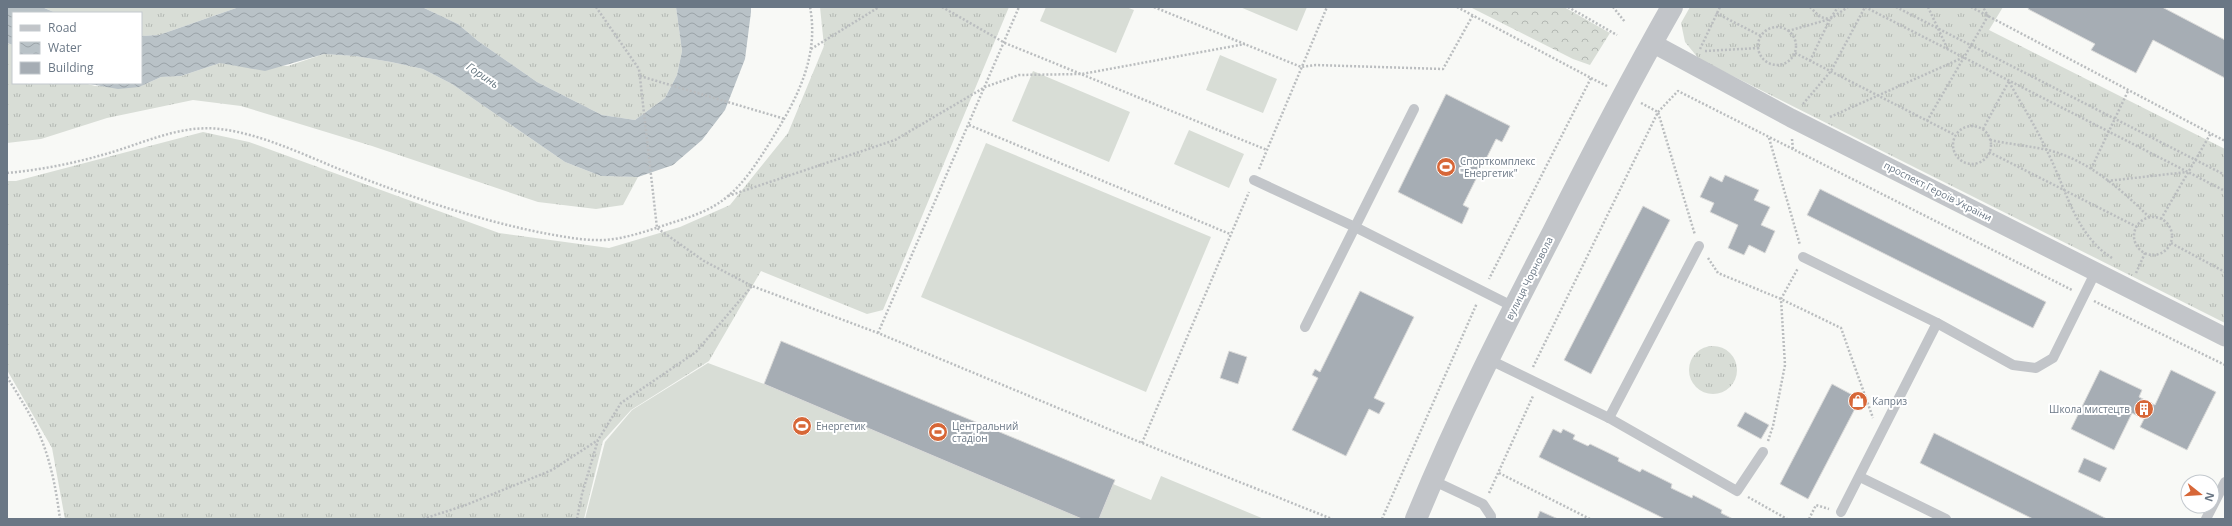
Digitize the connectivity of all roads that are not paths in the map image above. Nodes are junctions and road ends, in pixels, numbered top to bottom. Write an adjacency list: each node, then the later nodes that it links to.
1 (1672, 7): 2 (street, вулиця Чорновола)
2 (1652, 43): 8 (street, проспект Героїв України); 9 (street, вулиця Чорновола)
3 (1414, 109): 5 (lane)
4 (1254, 180): 5 (lane)
5 (1355, 228): 9 (lane); 11 (lane)
6 (1699, 246): 14 (lane)
7 (1803, 257): 10 (lane)
8 (2096, 271): 10 (lane); 12 (street, проспект Героїв України)
9 (1514, 307): 13 (street, вулиця Чорновола)
10 (1937, 323): 16 (lane)
11 (1305, 327)
12 (2225, 337)
13 (1488, 359): 14 (lane); 17 (street, вулиця Чорновола)
14 (1609, 418): 15 (lane)
15 (1763, 452)
16 (1860, 477): 19 (lane); 22 (lane)
17 (1432, 480): 20 (street, вулиця Чорновола); 21 (lane)
18 (2225, 482): 23 (lane)
19 (1841, 512)
20 (1416, 519)
21 (1491, 519)
22 (1946, 519)
23 (2206, 519)

